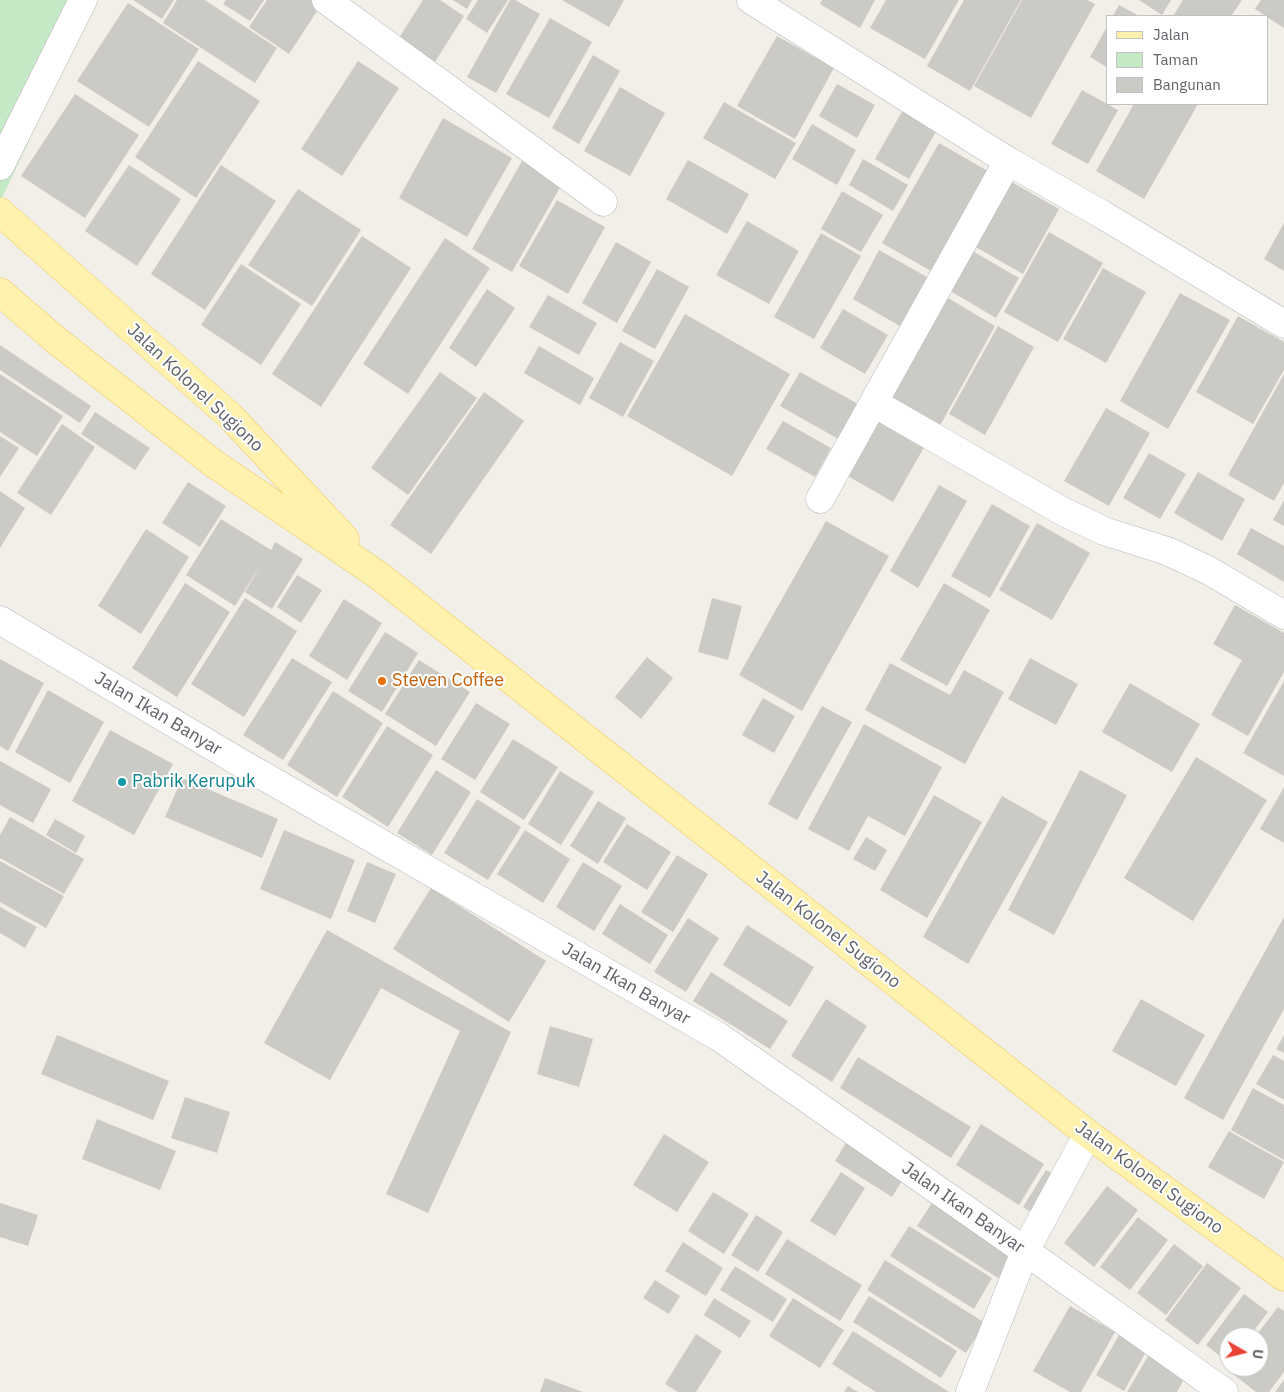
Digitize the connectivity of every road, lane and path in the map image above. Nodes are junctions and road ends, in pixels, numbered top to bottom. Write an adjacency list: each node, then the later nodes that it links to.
1 (83, 0): 5 (street)
2 (326, 0): 6 (street)
3 (751, 0): 4 (street)
4 (1008, 161): 9 (street); 10 (street)
5 (0, 166)
6 (603, 202)
7 (0, 212): 12 (main road, Jalan Kolonel Sugiono)
8 (0, 292): 12 (main road, Jalan Kolonel Sugiono)
9 (1284, 324)
10 (874, 403): 11 (street); 13 (street)
11 (820, 499)
12 (378, 575): 15 (main road, Jalan Kolonel Sugiono)
13 (1284, 615)
14 (0, 620): 16 (street, Jalan Ikan Banyar)
15 (1088, 1134): 16 (street); 17 (main road, Jalan Kolonel Sugiono)
16 (1025, 1251): 18 (street); 19 (street, Jalan Ikan Banyar)
17 (1284, 1277)
18 (970, 1392)
19 (1224, 1392)

